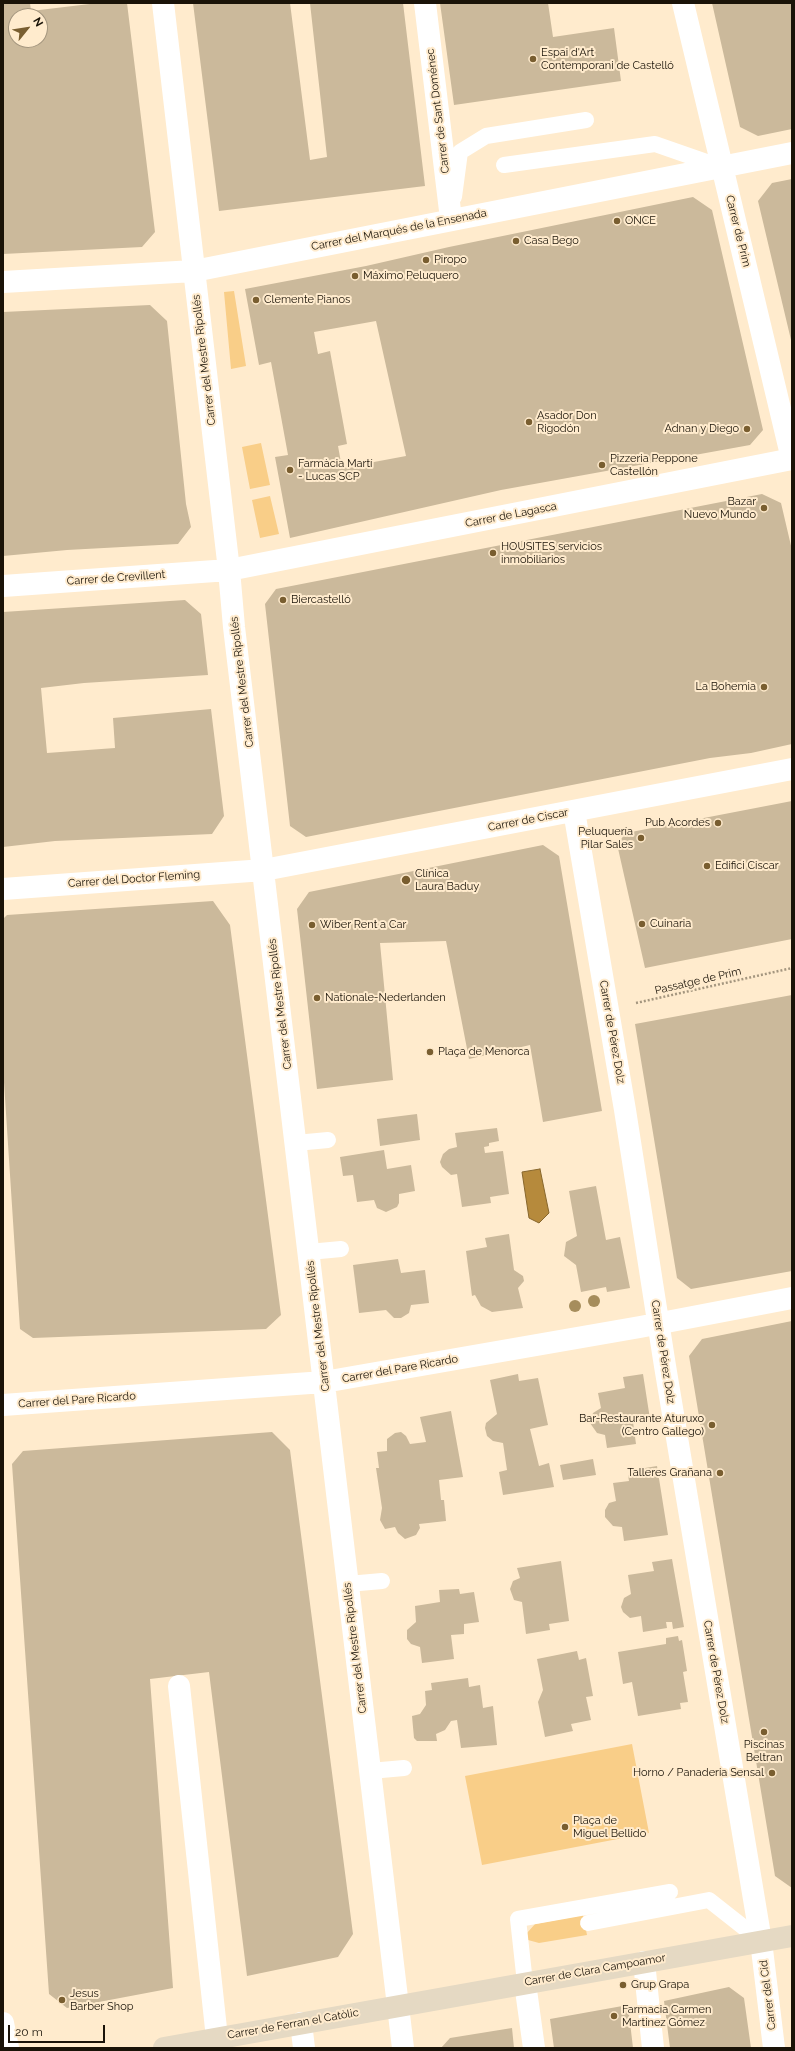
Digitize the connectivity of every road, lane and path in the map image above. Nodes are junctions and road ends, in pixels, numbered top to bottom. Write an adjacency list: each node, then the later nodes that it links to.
1 (163, 3): 9 (street, Carrer del Mestre Ripollés)
2 (425, 3): 8 (street, Carrer de Sant Doménec)
3 (683, 3): 7 (street, Carrer de Prim)
4 (586, 120): 8 (lane)
5 (792, 153): 7 (street, Carrer del Marqués de la Ensenada)
6 (504, 165): 7 (lane)
7 (722, 167): 8 (street, Carrer del Marqués de la Ensenada); 11 (street, Carrer de Prim)
8 (451, 220): 9 (street, Carrer del Marqués de la Ensenada)
9 (194, 271): 10 (street, Carrer del Marqués de la Ensenada); 12 (street, Carrer del Mestre Ripollés)
10 (3, 282)
11 (792, 459): 12 (street, Carrer de Lagasca)
12 (229, 570): 13 (street, Carrer de Crevillent); 16 (street, Carrer del Mestre Ripollés)
13 (3, 586)
14 (792, 769): 15 (street, Carrer de Ciscar)
15 (574, 811): 16 (street, Carrer de Ciscar); 19 (street, Carrer de Pérez Dolz)
16 (264, 870): 17 (street, Carrer del Doctor Fleming); 21 (street, Carrer del Mestre Ripollés)
17 (3, 889)
18 (792, 968): 19 (path, Passatge de Prim)
19 (608, 1010): 25 (street, Carrer de Pérez Dolz)
20 (328, 1140): 21 (lane)
21 (296, 1143): 23 (street, Carrer del Mestre Ripollés)
22 (341, 1249): 23 (lane)
23 (309, 1252): 26 (street, Carrer del Mestre Ripollés)
24 (792, 1298): 25 (street, Carrer del Pare Ricardo)
25 (658, 1323): 26 (street, Carrer del Pare Ricardo); 36 (street, Carrer de Pérez Dolz)
26 (324, 1382): 27 (street, Carrer del Pare Ricardo); 29 (street, Carrer del Mestre Ripollés)
27 (3, 1405)
28 (382, 1581): 29 (lane)
29 (348, 1584): 32 (street, Carrer del Mestre Ripollés)
30 (179, 1686): 42 (street)
31 (404, 1768): 32 (lane)
32 (370, 1771): 39 (street, Carrer del Mestre Ripollés)
33 (670, 1892): 38 (lane)
34 (588, 1923): 36 (lane)
35 (792, 1936): 36 (street, Carrer de Clara Campoamor)
36 (761, 1941): 37 (street, Carrer de Clara Campoamor); 49 (street, Carrer del Cid)
37 (644, 1962): 38 (street, Carrer de Clara Campoamor); 48 (street)
38 (525, 1982): 39 (street, Carrer de Clara Campoamor); 47 (street)
39 (397, 2005): 40 (street, Carrer de Ferran el Catòlic); 46 (street, Carrer del Mestre Ripollés)
40 (301, 2023): 42 (street, Carrer de Ferran el Catòlic); 45 (street)
41 (3, 2024): 43 (street)
42 (217, 2038): 44 (street, Carrer de Ferran el Catòlic)
43 (8, 2048)
44 (164, 2048)
45 (304, 2048)
46 (403, 2048)
47 (534, 2048)
48 (653, 2048)
49 (774, 2048)

